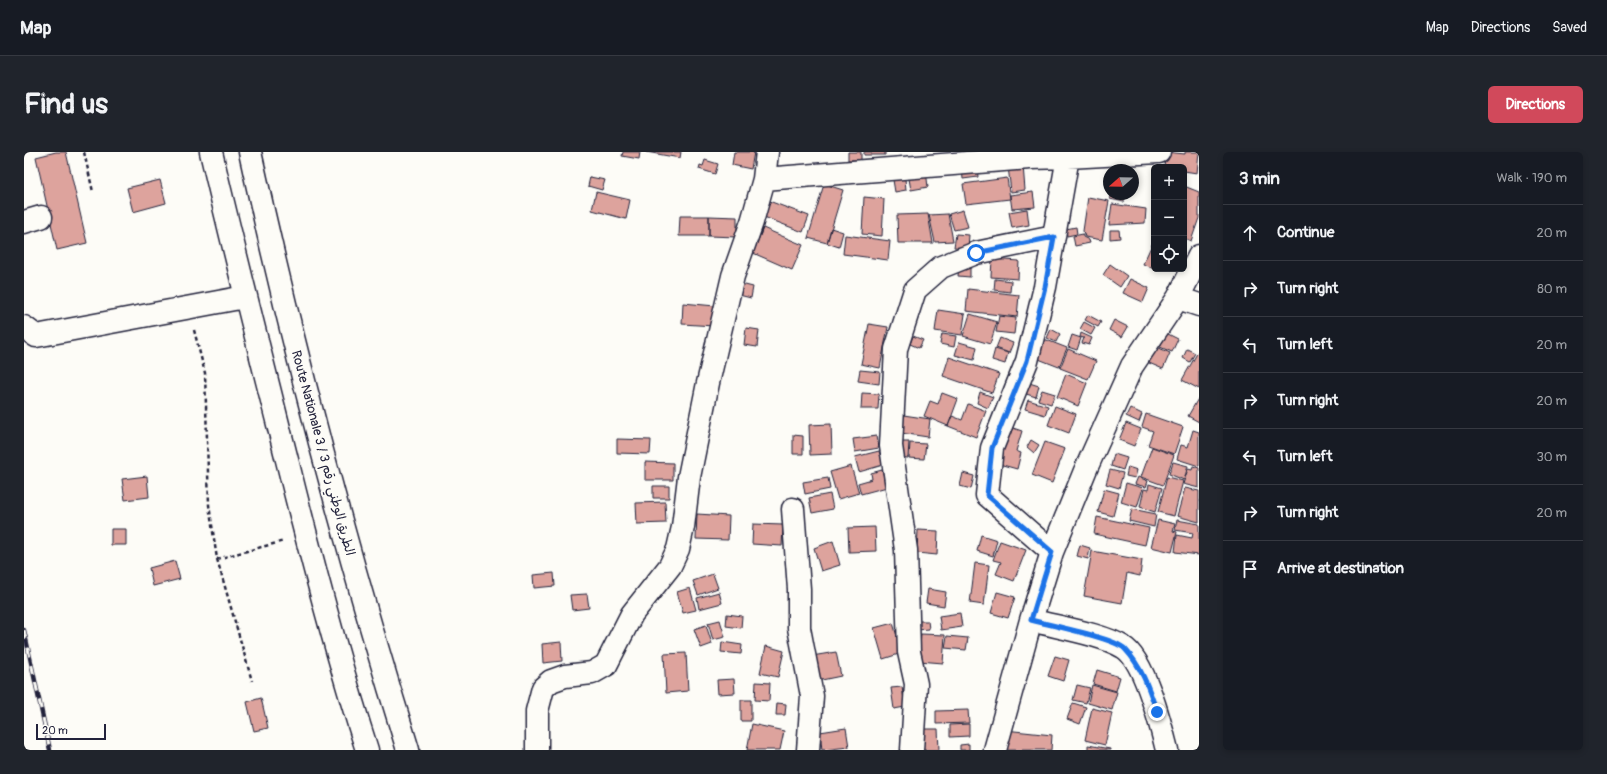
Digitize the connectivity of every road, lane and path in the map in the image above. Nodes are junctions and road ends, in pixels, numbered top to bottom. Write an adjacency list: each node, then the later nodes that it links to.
1 (84, 152): 9 (path)
2 (211, 152): 12 (main road)
3 (250, 152): 24 (main road, Route Nationale 3 / الطريق الوطني رقم 3)
4 (767, 152): 8 (main road)
5 (1159, 152): 7 (main road)
6 (1030, 155): 7 (main road); 8 (main road)
7 (1068, 157): 10 (main road)
8 (764, 179): 25 (main road)
9 (93, 192)
10 (1054, 237): 19 (main road); 27 (main road)
11 (1199, 256): 13 (main road)
12 (245, 297): 15 (main road); 18 (main road)
13 (1178, 298): 14 (main road); 19 (main road)
14 (1199, 305)
15 (189, 308): 16 (main road); 20 (path)
16 (24, 327)
17 (793, 509): 26 (main road)
18 (306, 535): 20 (path); 23 (main road)
19 (1052, 552): 21 (main road)
20 (217, 559): 22 (path)
21 (1031, 620): 28 (main road); 29 (main road)
22 (252, 681)
23 (367, 750)
24 (408, 750)
25 (538, 750)
26 (808, 750)
27 (912, 750)
28 (995, 750)
29 (1167, 750)

